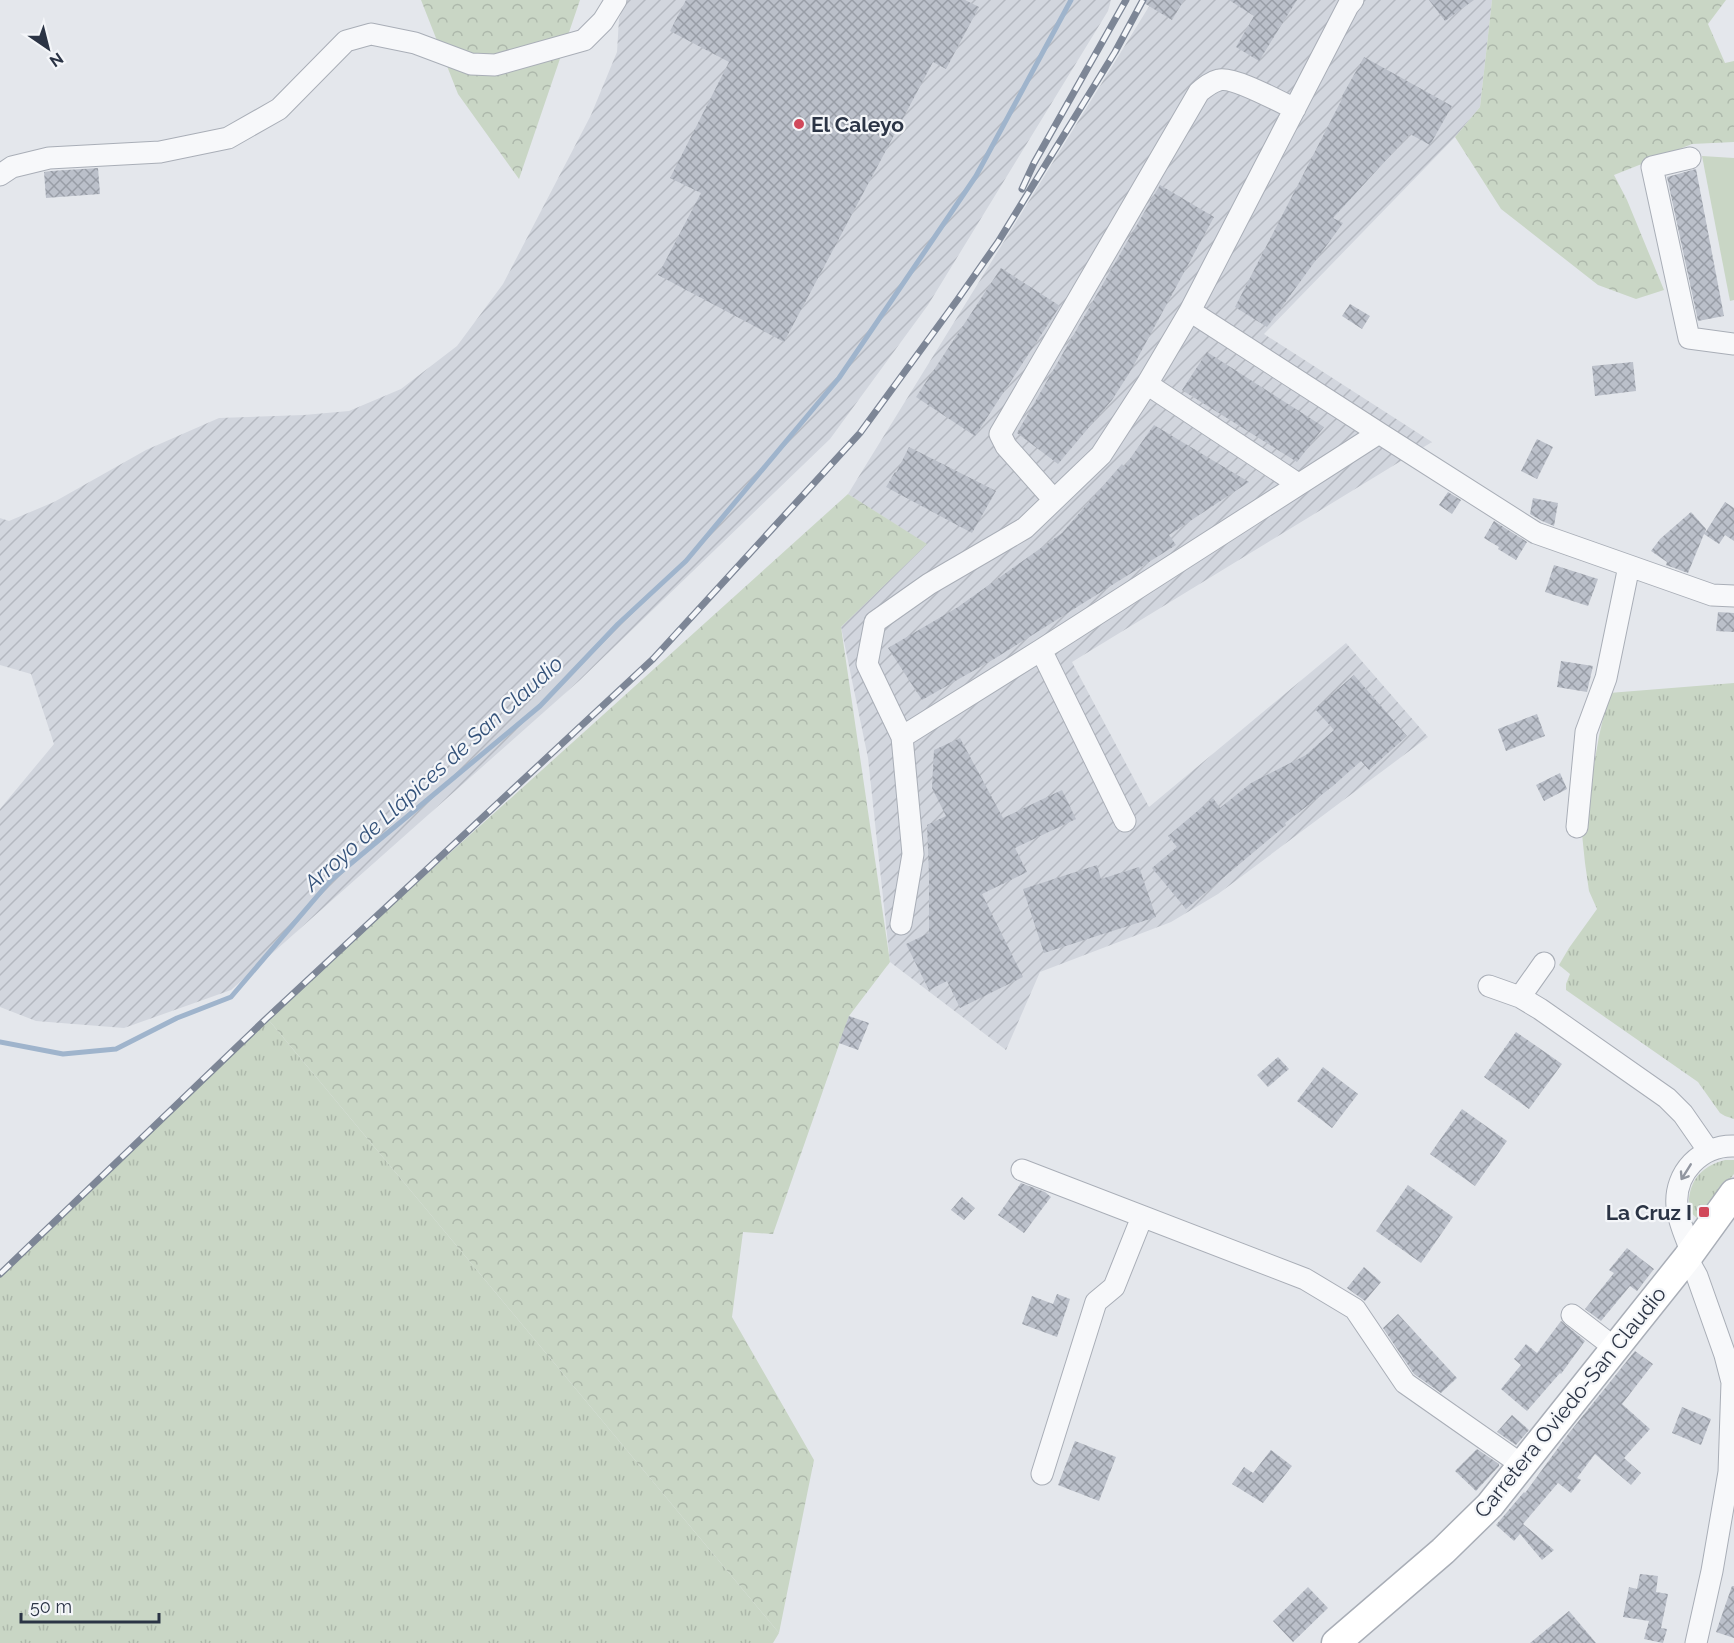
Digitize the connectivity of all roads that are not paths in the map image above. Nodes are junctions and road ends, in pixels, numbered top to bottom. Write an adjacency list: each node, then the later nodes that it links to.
1 (615, 0): 5 (street)
2 (1353, 0): 3 (street)
3 (1295, 109): 6 (street); 11 (street)
4 (1690, 158): 7 (street)
5 (0, 175)
6 (1190, 311): 8 (street); 9 (street)
7 (1734, 344)
8 (1147, 384): 10 (street); 11 (street)
9 (1379, 433): 10 (street); 12 (street)
10 (1298, 484): 14 (street)
11 (1054, 501): 15 (street)
12 (1629, 566): 13 (street); 17 (street)
13 (1734, 596)
14 (1041, 650): 15 (street); 16 (street)
15 (902, 737): 18 (street)
16 (1125, 821)
17 (1577, 827)
18 (901, 924)
19 (1544, 963): 21 (street)
20 (1489, 986): 21 (street)
21 (1520, 997): 23 (street)
22 (1734, 1146): 23 (street)
23 (1708, 1150): 27 (street, one-way to 27)
24 (1022, 1170): 26 (street)
25 (1734, 1193): 27 (street, Carretera Oviedo-San Claudio)
26 (1142, 1217): 30 (street); 31 (street)
27 (1689, 1254): 29 (street, Carretera Oviedo-San Claudio); 33 (street)
28 (1572, 1315): 29 (street)
29 (1615, 1348): 30 (street, Carretera Oviedo-San Claudio)
30 (1522, 1465): 32 (street, Carretera Oviedo-San Claudio)
31 (1042, 1474)
32 (1336, 1643)
33 (1696, 1643)

